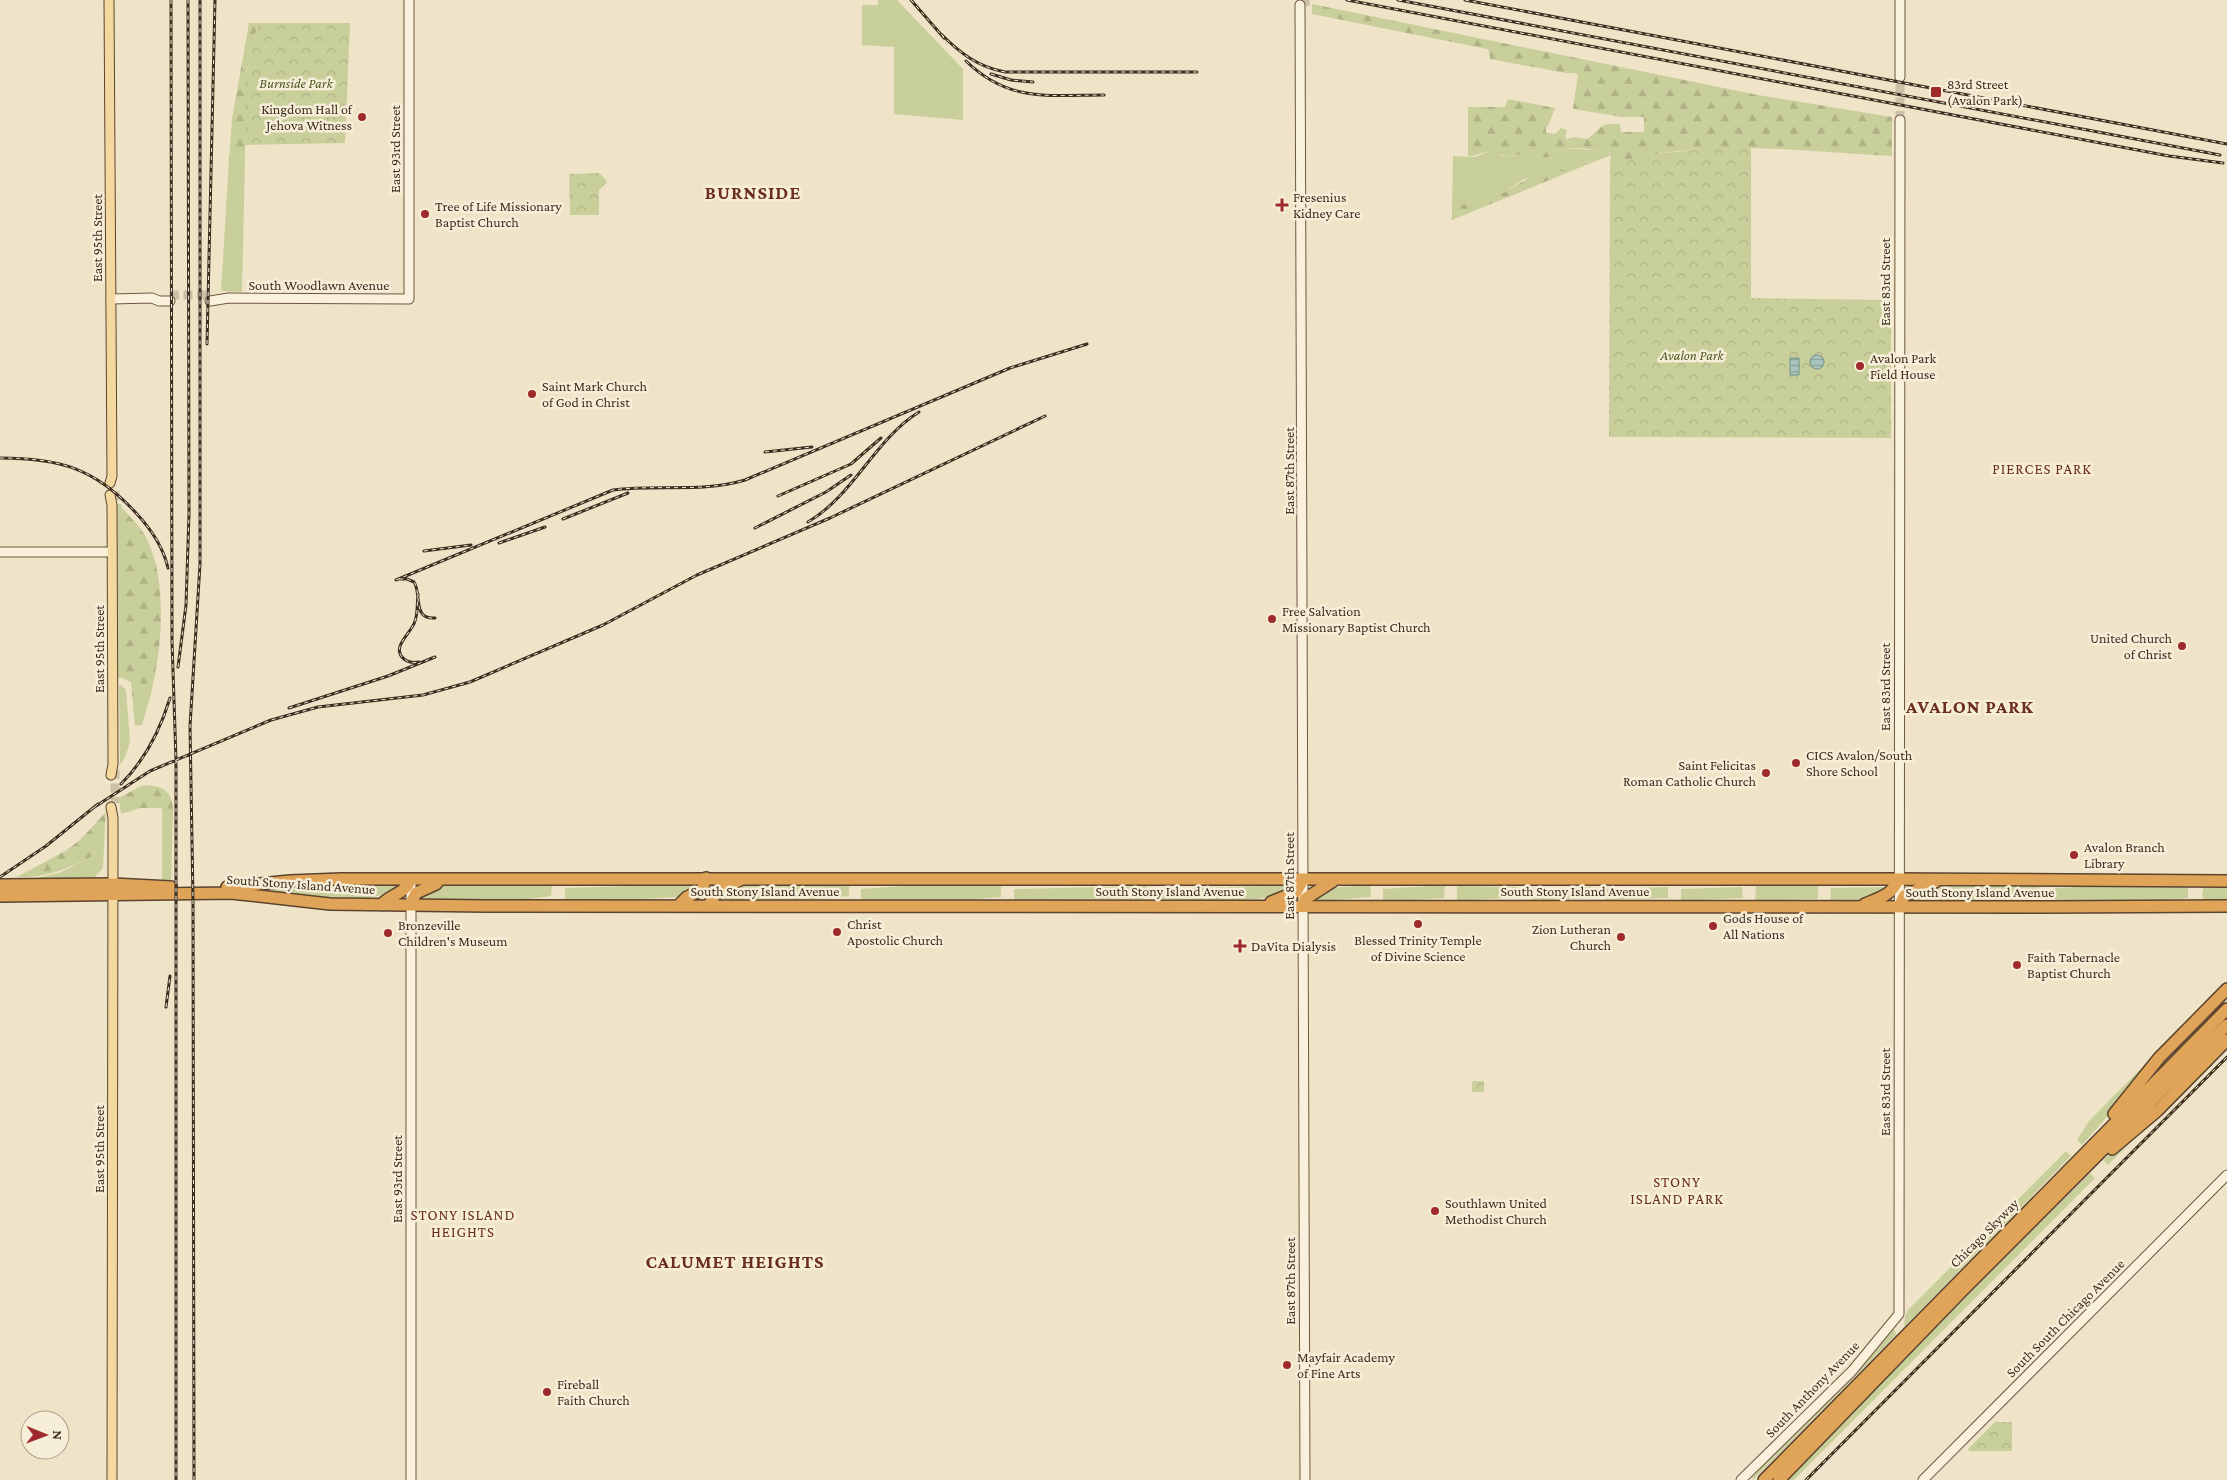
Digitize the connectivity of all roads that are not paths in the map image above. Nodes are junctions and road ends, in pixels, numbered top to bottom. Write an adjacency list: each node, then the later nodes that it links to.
1 (109, 0): 9 (main road, East 95th Street)
2 (409, 0): 10 (street, East 93rd Street)
3 (1900, 0): 5 (street)
4 (1303, 5): 20 (street, East 87th Street)
5 (1900, 77)
6 (1900, 120): 19 (street, East 83rd Street)
7 (170, 298): 9 (street)
8 (210, 298): 10 (street, South Woodlawn Avenue)
9 (111, 299): 12 (main road, East 95th Street)
10 (409, 299)
11 (0, 552): 12 (street)
12 (112, 552): 13 (main road, East 95th Street)
13 (113, 770)
14 (113, 805): 25 (main road, East 95th Street)
15 (706, 878): 17 (highway, South Stony Island Avenue); 18 (highway, South Stony Island Avenue); 30 (highway)
16 (411, 879): 17 (highway, South Stony Island Avenue); 25 (highway, South Stony Island Avenue); 27 (highway); 28 (street, East 93rd Street)
17 (440, 879): 28 (highway)
18 (744, 879): 20 (highway, South Stony Island Avenue); 31 (highway)
19 (1898, 879): 21 (highway, South Stony Island Avenue); 22 (highway, South Stony Island Avenue); 33 (street, East 83rd Street); 35 (highway)
20 (1303, 880): 21 (highway, South Stony Island Avenue); 29 (highway); 32 (street, East 87th Street)
21 (1334, 880): 32 (highway)
22 (1943, 880): 23 (highway, South Stony Island Avenue); 33 (highway)
23 (2227, 881)
24 (0, 885): 25 (highway)
25 (113, 890): 26 (highway); 27 (highway, South Stony Island Avenue); 46 (main road, East 95th Street)
26 (0, 896)
27 (381, 905): 28 (highway, South Stony Island Avenue)
28 (410, 905): 30 (highway, South Stony Island Avenue); 47 (street, East 93rd Street)
29 (1263, 905): 31 (highway, South Stony Island Avenue); 32 (highway, South Stony Island Avenue)
30 (678, 906): 31 (highway, South Stony Island Avenue)
31 (708, 906)
32 (1303, 906): 35 (highway, South Stony Island Avenue); 48 (street, East 87th Street)
33 (1899, 906): 34 (highway, South Stony Island Avenue); 35 (highway, South Stony Island Avenue); 45 (street, East 83rd Street)
34 (2227, 906)
35 (1858, 907)
36 (2227, 989): 42 (highway)
37 (2227, 1009): 39 (highway, Chicago Skyway)
38 (2227, 1025): 39 (highway, Chicago Skyway)
39 (2207, 1037): 41 (highway, Chicago Skyway)
40 (2227, 1040): 41 (highway)
41 (2201, 1051): 42 (highway, Chicago Skyway); 42 (highway)
42 (2094, 1151): 43 (highway); 43 (highway, Chicago Skyway)
43 (2080, 1165): 50 (highway, Chicago Skyway); 51 (highway, Chicago Skyway)
44 (2227, 1175): 52 (street, South South Chicago Avenue)
45 (1899, 1314): 49 (street, South Anthony Avenue)
46 (112, 1480)
47 (411, 1480)
48 (1305, 1480)
49 (1741, 1480)
50 (1764, 1480)
51 (1779, 1480)
52 (1923, 1480)

